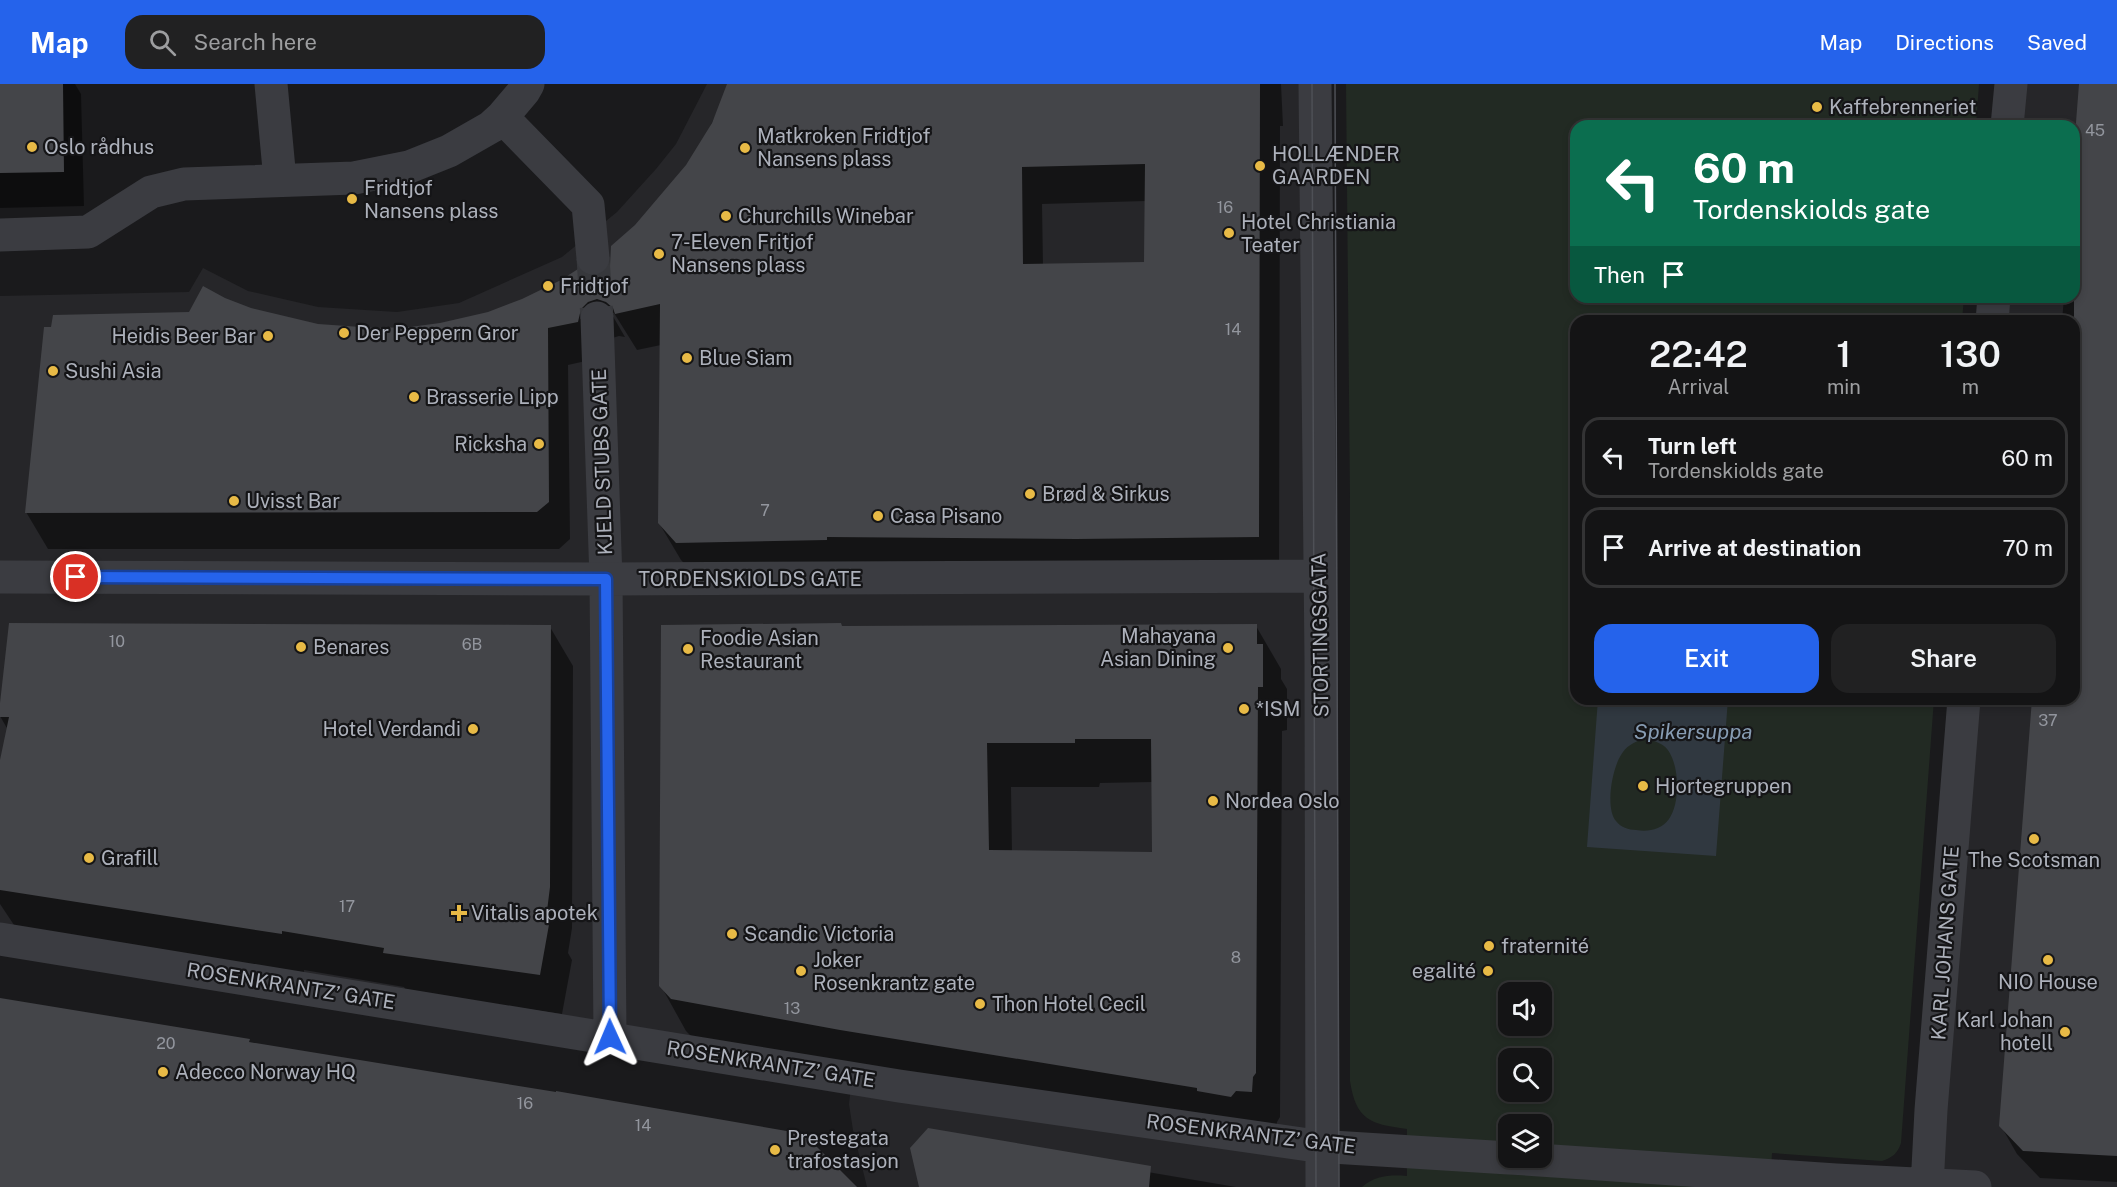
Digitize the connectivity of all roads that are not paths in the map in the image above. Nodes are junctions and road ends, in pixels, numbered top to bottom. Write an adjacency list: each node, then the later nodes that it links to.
1 (271, 84): 7 (street)
2 (528, 84): 5 (street)
3 (1315, 84): 11 (street, STORTINGSGATA)
4 (2011, 84): 6 (street)
5 (502, 117): 7 (street); 9 (street)
6 (2008, 120)
7 (279, 180): 8 (street)
8 (0, 235)
9 (593, 258)
10 (597, 318): 13 (street, KJELD STUBS GATE)
11 (1319, 576): 13 (street, TORDENSKIOLDS GATE); 17 (street, STORTINGSGATA)
12 (0, 577): 13 (street, TORDENSKIOLDS GATE)
13 (606, 579): 16 (street, KJELD STUBS GATE)
14 (1964, 705): 20 (street, KARL JOHANS GATE)
15 (0, 939): 16 (street, ROSENKRANTZ’ GATE)
16 (610, 1037): 17 (street, ROSENKRANTZ’ GATE)
17 (1322, 1146): 18 (street, ROSENKRANTZ’ GATE); 21 (street, STORTINGSGATA)
18 (1498, 1157)
19 (1552, 1161): 20 (street, ROSENKRANTZ’ GATE)
20 (1928, 1186): 22 (street, ROSENKRANTZ’ GATE)
21 (1322, 1187)
22 (1975, 1187)

